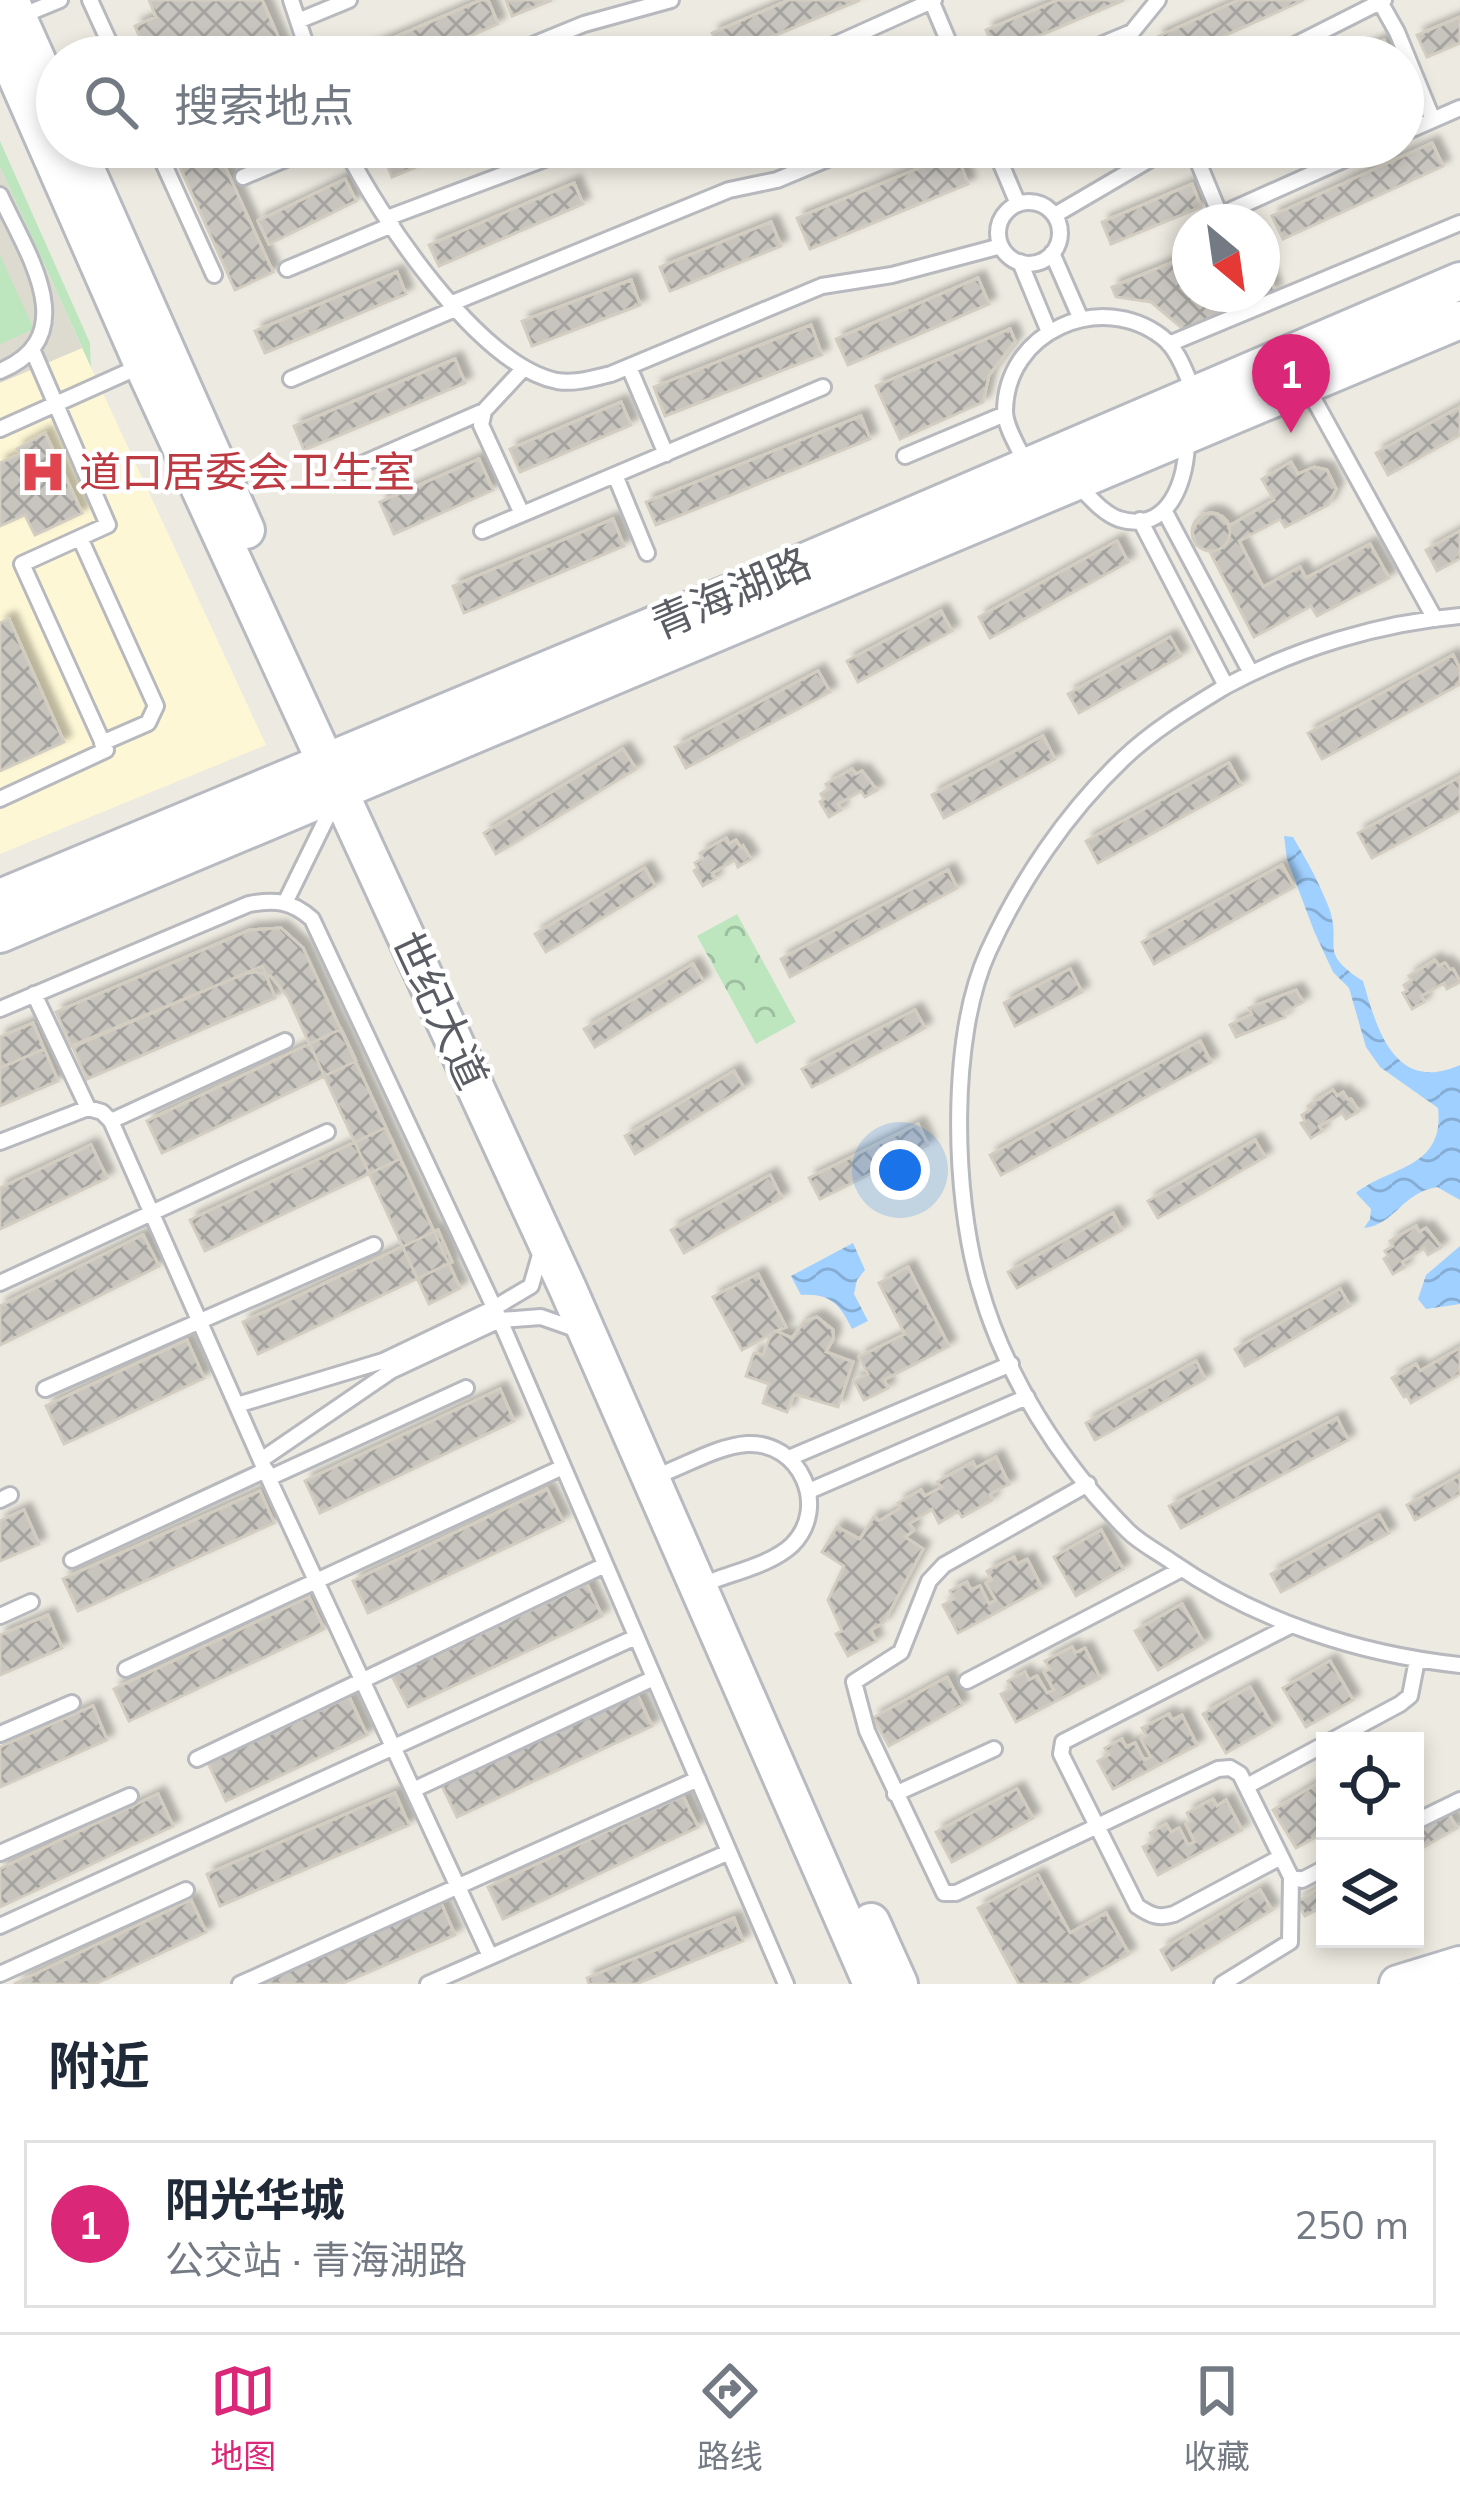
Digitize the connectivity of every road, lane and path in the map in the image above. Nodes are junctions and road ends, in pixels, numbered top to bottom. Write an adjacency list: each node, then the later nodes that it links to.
1 (60, 0): 9 (lane)
2 (90, 0): 11 (lane)
3 (291, 0): 10 (lane)
4 (349, 0): 10 (lane)
5 (671, 0): 13 (lane)
6 (932, 0): 14 (lane); 15 (lane)
7 (1158, 0): 16 (lane)
8 (1382, 0): 17 (lane); 18 (lane)
9 (5, 14): 19 (street); 20 (street, 世纪大道)
10 (298, 21): 12 (lane)
11 (106, 36)
12 (303, 36)
13 (554, 36)
14 (853, 36)
15 (947, 36)
16 (1122, 36)
17 (1312, 36)
18 (1397, 36)
19 (36, 68)
20 (36, 93)
21 (1424, 99): 23 (lane)
22 (1460, 108): 23 (lane)
23 (1433, 120): 24 (lane)
24 (1424, 124)
25 (66, 168): 54 (street, 世纪大道)
26 (85, 168): 83 (street, 世纪大道)
27 (166, 168): 46 (lane)
28 (264, 168): 36 (lane)
29 (357, 168): 40 (lane)
30 (525, 168): 40 (lane)
31 (806, 168): 48 (lane)
32 (1003, 168): 38 (lane)
33 (1135, 168): 39 (lane)
34 (1201, 168): 35 (lane)
35 (1324, 168)
36 (243, 177)
37 (0, 195): 53 (lane)
38 (1018, 204): 39 (lane); 42 (lane)
39 (1055, 215): 43 (lane)
40 (389, 222): 45 (lane); 48 (lane)
41 (1460, 223): 52 (lane)
42 (1000, 246): 44 (lane); 55 (lane)
43 (1052, 254): 44 (lane); 49 (lane)
44 (1020, 262): 51 (lane)
45 (287, 269)
46 (214, 275)
47 (1460, 281): 64 (street, 青海湖路)
48 (452, 306): 56 (lane); 58 (lane)
49 (1080, 317): 51 (lane); 52 (lane)
50 (1460, 320): 59 (street, 青海湖路)
51 (1048, 332): 63 (lane)
52 (1169, 344): 64 (lane)
53 (32, 349): 57 (lane); 61 (lane)
54 (143, 364): 61 (lane); 83 (street, 世纪大道)
55 (628, 367): 56 (lane); 66 (lane)
56 (524, 368): 62 (lane)
57 (0, 371)
58 (291, 379)
59 (1306, 385): 64 (street, 青海湖路); 79 (lane)
60 (823, 387): 66 (lane)
61 (56, 403): 65 (lane); 76 (lane)
62 (484, 411): 68 (lane); 73 (lane)
63 (1005, 414): 67 (lane); 70 (lane)
64 (1197, 418): 70 (street, 青海湖路); 71 (street, 青海湖路); 72 (lane)
65 (0, 428)
66 (666, 454): 69 (lane)
67 (905, 456)
68 (346, 471)
69 (615, 476): 73 (lane); 77 (lane)
70 (1034, 482): 71 (street, 青海湖路); 83 (street, 青海湖路)
71 (1075, 482): 74 (lane)
72 (1164, 510): 74 (lane); 80 (lane)
73 (521, 514): 75 (lane)
74 (1140, 520): 81 (lane)
75 (482, 531)
76 (80, 538): 82 (lane); 82 (lane)
77 (647, 553)
78 (1460, 616): 79 (lane)
79 (1435, 619): 80 (lane)
80 (1251, 673): 81 (lane)
81 (1226, 686): 102 (lane)
82 (102, 743): 84 (lane)
83 (343, 772): 85 (street, 青海湖路); 86 (lane); 87 (street, 青海湖路); 96 (street, 世纪大道); 110 (street, 世纪大道)
84 (0, 799)
85 (0, 898)
86 (285, 903): 88 (lane); 99 (lane)
87 (0, 934)
88 (34, 994): 89 (lane); 91 (lane)
89 (0, 1009)
90 (285, 1041): 92 (lane)
91 (88, 1108): 92 (lane); 94 (lane)
92 (111, 1121): 95 (lane)
93 (327, 1132): 95 (lane)
94 (0, 1142)
95 (153, 1212): 98 (lane); 100 (lane)
96 (544, 1237): 99 (lane); 101 (street, 世纪大道)
97 (374, 1245): 100 (lane)
98 (0, 1283)
99 (497, 1314): 101 (lane); 106 (lane); 108 (lane); 109 (lane)
100 (201, 1321): 104 (lane); 106 (lane)
101 (587, 1333): 157 (street, 世纪大道)
102 (1011, 1364): 105 (lane); 107 (lane)
103 (466, 1388): 109 (lane)
104 (45, 1389)
105 (1027, 1397): 111 (lane); 112 (lane)
106 (237, 1405): 109 (lane)
107 (789, 1458): 110 (lane); 112 (lane)
108 (563, 1467): 114 (lane); 117 (lane)
109 (265, 1470): 113 (lane); 117 (lane)
110 (667, 1472): 116 (street, 世纪大道)
111 (1088, 1484): 115 (lane); 138 (lane)
112 (809, 1491): 116 (lane)
113 (72, 1560)
114 (605, 1565): 121 (lane); 126 (lane)
115 (1182, 1569): 120 (lane); 127 (lane)
116 (715, 1580): 158 (street, 世纪大道)
117 (316, 1581): 124 (lane); 126 (lane)
118 (31, 1602): 119 (lane)
119 (0, 1616)
120 (1292, 1625): 122 (lane); 142 (lane)
121 (636, 1636): 125 (lane); 131 (lane)
122 (1417, 1660): 123 (lane); 129 (lane)
123 (1460, 1665)
124 (126, 1669)
125 (654, 1678): 135 (lane); 137 (lane)
126 (363, 1681): 131 (lane); 134 (lane)
127 (967, 1681)
128 (72, 1703): 130 (lane)
129 (1349, 1732)
130 (0, 1734)
131 (393, 1747): 137 (lane); 150 (lane)
132 (994, 1748): 138 (lane)
133 (1316, 1749): 136 (lane)
134 (197, 1759)
135 (698, 1779): 144 (lane); 148 (lane)
136 (1246, 1786): 142 (lane); 145 (lane)
137 (413, 1790): 148 (lane)
138 (896, 1794): 142 (lane)
139 (130, 1796): 143 (lane)
140 (1460, 1800): 141 (lane)
141 (1424, 1818)
142 (1099, 1828): 145 (lane)
143 (0, 1852)
144 (729, 1852): 151 (lane); 156 (lane)
145 (1281, 1857): 147 (lane)
146 (1316, 1872): 147 (lane)
147 (1291, 1877): 159 (lane)
148 (458, 1886): 151 (lane); 154 (lane)
149 (186, 1891): 153 (lane)
150 (0, 1926)
151 (490, 1956): 155 (lane)
152 (1460, 1965): 160 (street)
153 (0, 1974)
154 (240, 1984)
155 (428, 1984)
156 (786, 1984)
157 (872, 1984)
158 (899, 1984)
159 (1222, 1984)
160 (1398, 1984)

